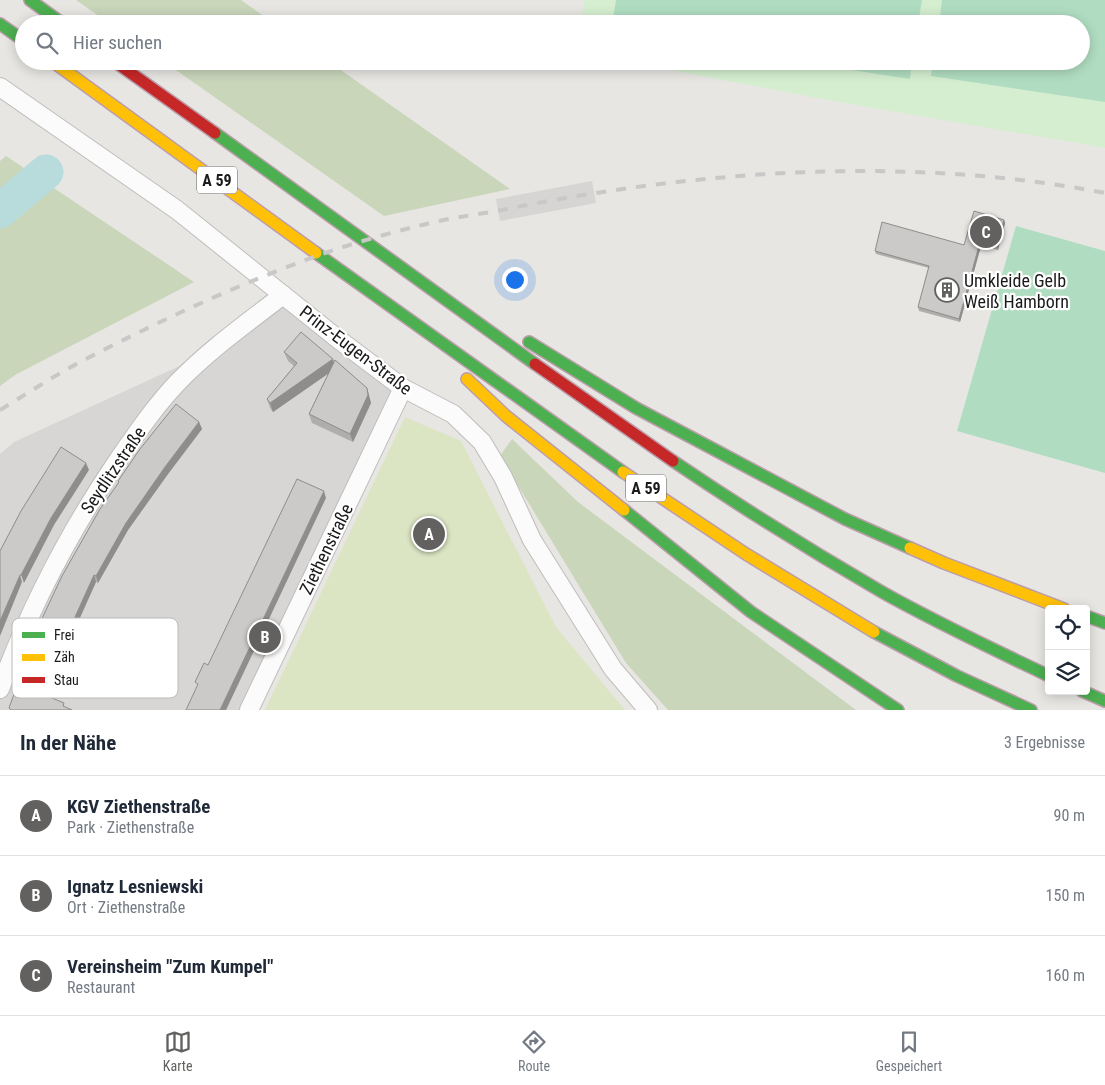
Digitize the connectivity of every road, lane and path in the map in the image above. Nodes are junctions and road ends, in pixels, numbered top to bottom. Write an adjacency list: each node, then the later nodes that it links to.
1 (30, 0): 2 (highway)
2 (51, 15)
3 (0, 24): 4 (highway)
4 (15, 35)
5 (64, 70): 10 (highway, A 59)
6 (127, 70): 8 (highway, A 59)
7 (0, 86): 9 (street, Prinz-Eugen-Straße)
8 (425, 284): 14 (highway); 19 (highway, A 59)
9 (283, 295): 13 (street, Prinz-Eugen-Straße); 16 (street, Seydlitzstraße)
10 (382, 300): 11 (highway); 26 (highway, A 59)
11 (444, 358)
12 (458, 371): 25 (highway)
13 (403, 388): 23 (street, Ziethenstraße); 24 (street, Prinz-Eugen-Straße)
14 (1052, 605)
15 (1090, 617): 17 (highway)
16 (28, 618)
17 (1105, 623)
18 (12, 655): 20 (street, Seydlitzstraße)
19 (1045, 674)
20 (0, 689)
21 (1090, 695): 22 (highway)
22 (1105, 702)
23 (248, 710)
24 (648, 710)
25 (898, 710)
26 (1031, 710)

